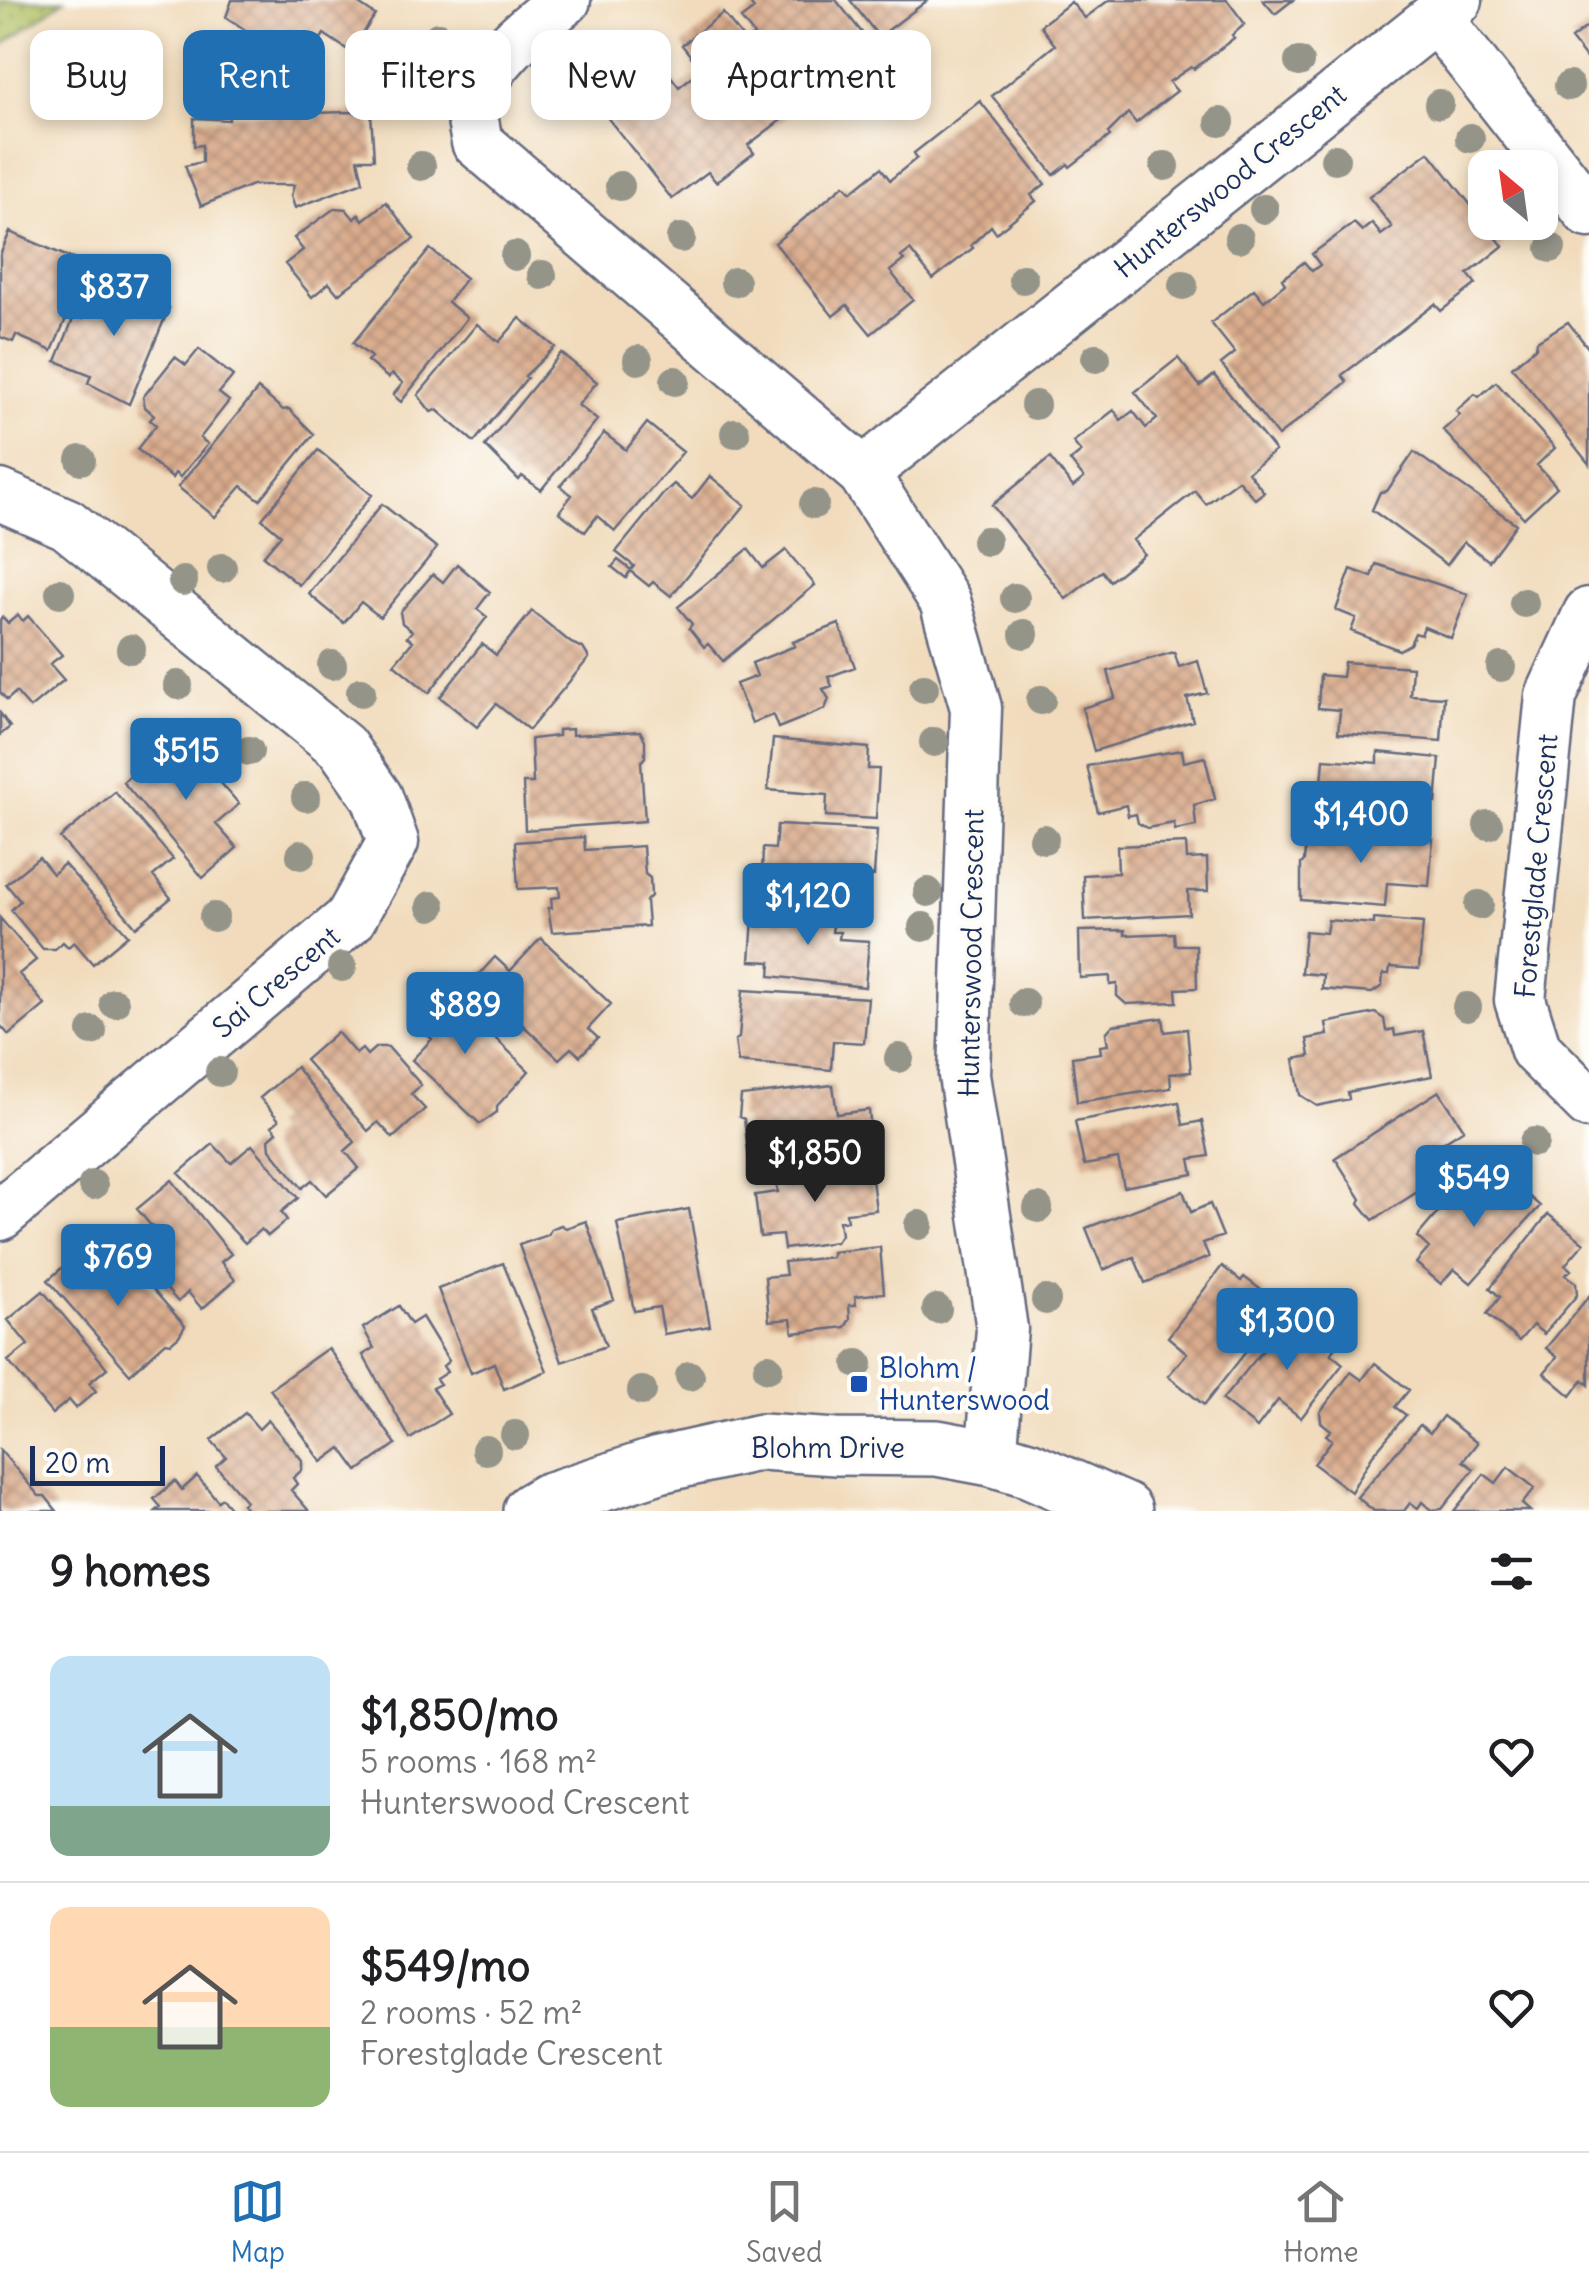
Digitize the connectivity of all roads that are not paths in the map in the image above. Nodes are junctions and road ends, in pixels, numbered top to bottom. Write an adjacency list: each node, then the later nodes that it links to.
1 (565, 0): 4 (street, Hunterswood Crescent)
2 (1446, 8): 3 (street); 4 (street, Hunterswood Crescent)
3 (1589, 212)
4 (863, 474): 9 (street, Hunterswood Crescent)
5 (0, 496): 8 (street, Sai Crescent)
6 (1589, 613): 7 (street, Forestglade Crescent)
7 (1589, 1102)
8 (0, 1215)
9 (991, 1458): 10 (street, Blohm Drive); 11 (street, Blohm Drive)
10 (531, 1511)
11 (1124, 1511)

